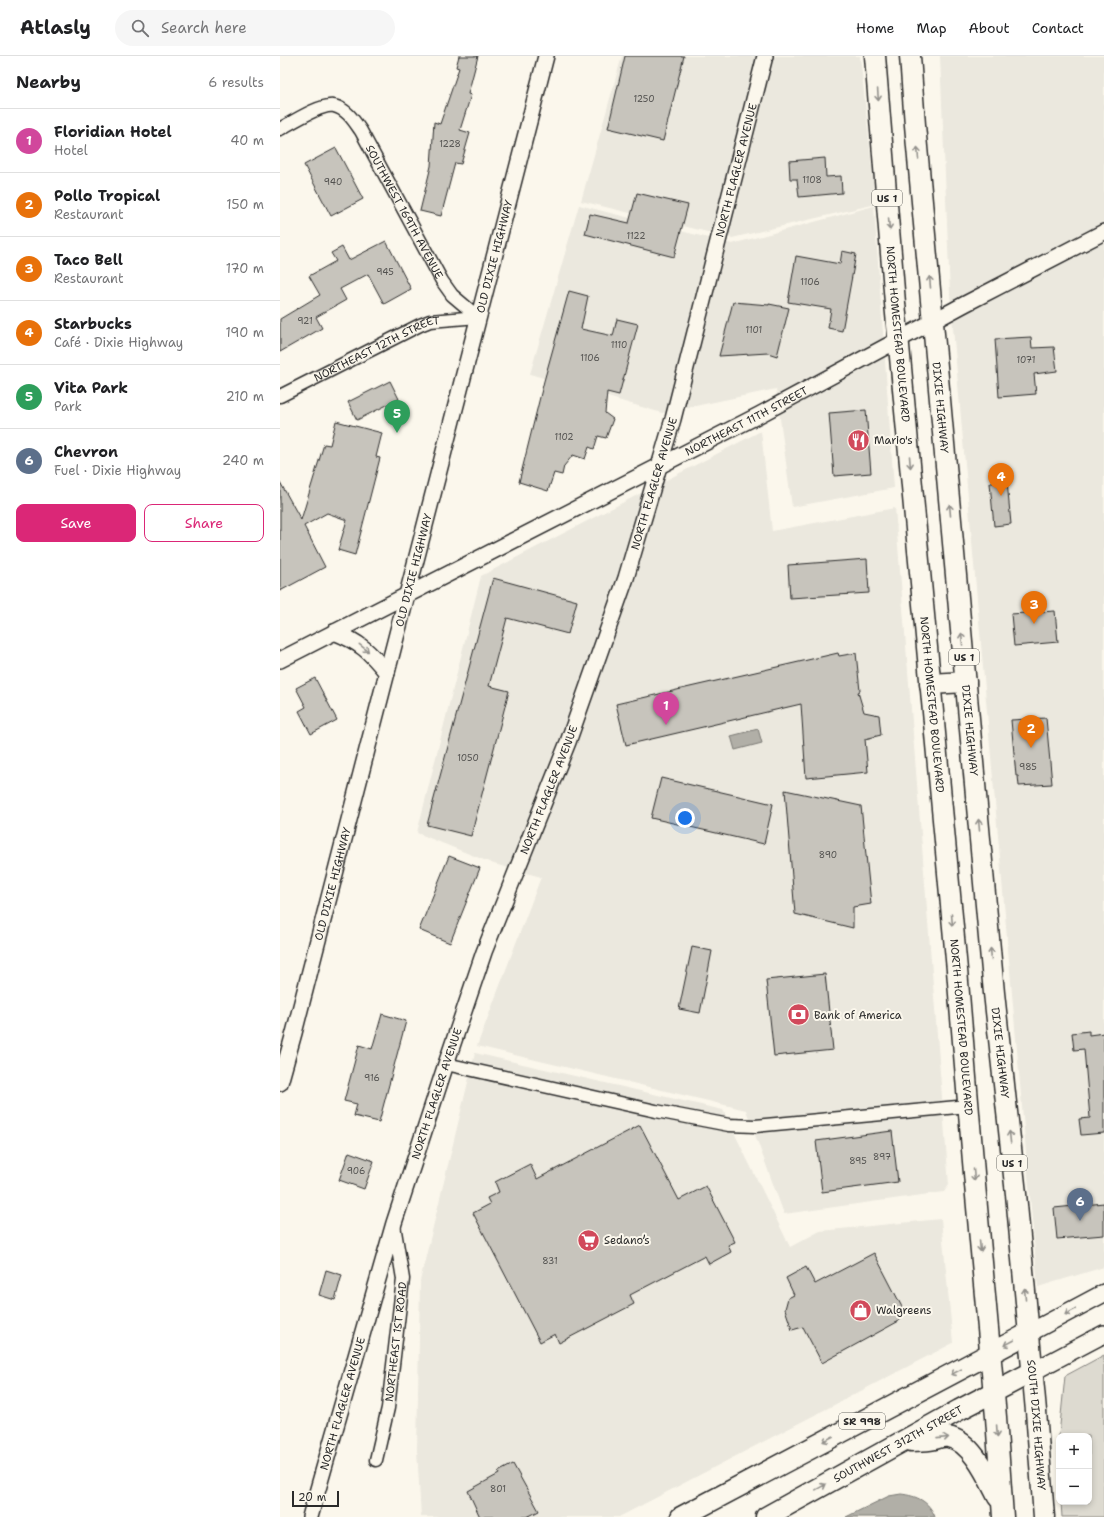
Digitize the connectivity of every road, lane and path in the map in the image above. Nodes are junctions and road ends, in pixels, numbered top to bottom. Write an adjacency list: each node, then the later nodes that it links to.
1 (546, 56): 7 (street, OLD DIXIE HIGHWAY)
2 (766, 56): 11 (street, NORTH FLAGLER AVENUE)
3 (875, 56): 9 (highway, NORTH HOMESTEAD BOULEVARD / US 1, one-way to 9)
4 (910, 56): 8 (highway, DIXIE HIGHWAY / US 1, one-way to 4)
5 (280, 129): 7 (street, SOUTHWEST 169TH AVENUE)
6 (1104, 232): 8 (street, NORTHEAST 11TH STREET)
7 (478, 317): 10 (street, NORTHEAST 12TH STREET); 12 (street, OLD DIXIE HIGHWAY)
8 (933, 321): 9 (street, NORTHEAST 11TH STREET); 16 (highway, DIXIE HIGHWAY / US 1, one-way to 8)
9 (899, 340): 11 (street, NORTHEAST 11TH STREET); 17 (highway, NORTH HOMESTEAD BOULEVARD / US 1, one-way to 17)
10 (280, 396)
11 (661, 465): 12 (street, NORTHEAST 11TH STREET); 18 (street, NORTH FLAGLER AVENUE)
12 (406, 595): 13 (street, NORTHEAST 11TH STREET); 15 (street, OLD DIXIE HIGHWAY)
13 (334, 632): 14 (street, NORTHEAST 11TH STREET); 15 (street, one-way to 15)
14 (280, 660)
15 (387, 673): 19 (street, OLD DIXIE HIGHWAY)
16 (966, 682): 17 (highway); 23 (highway, DIXIE HIGHWAY / US 1, one-way to 16)
17 (930, 684): 20 (highway, NORTH HOMESTEAD BOULEVARD / US 1, one-way to 20)
18 (446, 1064): 20 (street); 21 (street, NORTH FLAGLER AVENUE)
19 (280, 1081)
20 (968, 1106): 25 (highway, NORTH HOMESTEAD BOULEVARD / US 1, one-way to 25)
21 (394, 1223): 29 (street, NORTHEAST 1ST ROAD); 31 (street, NORTH FLAGLER AVENUE)
22 (1104, 1293): 23 (main road, one-way to 23)
23 (1029, 1333): 25 (highway, SR 998, one-way to 25); 26 (highway, SOUTH DIXIE HIGHWAY / US 1)
24 (1104, 1334): 26 (main road)
25 (990, 1354): 27 (highway, US 1); 32 (highway, SR 998, one-way to 32)
26 (1032, 1372): 27 (highway, SOUTHWEST 312TH STREET); 34 (highway, SOUTH DIXIE HIGHWAY / US 1)
27 (994, 1392): 28 (highway, SOUTHWEST 312TH STREET); 30 (highway, US 1, one-way to 30)
28 (904, 1441): 30 (highway, one-way to 30); 33 (highway, SOUTHWEST 312TH STREET, one-way to 28)
29 (376, 1460)
30 (1002, 1510)
31 (310, 1517)
32 (681, 1517)
33 (766, 1517)
34 (1044, 1517)

